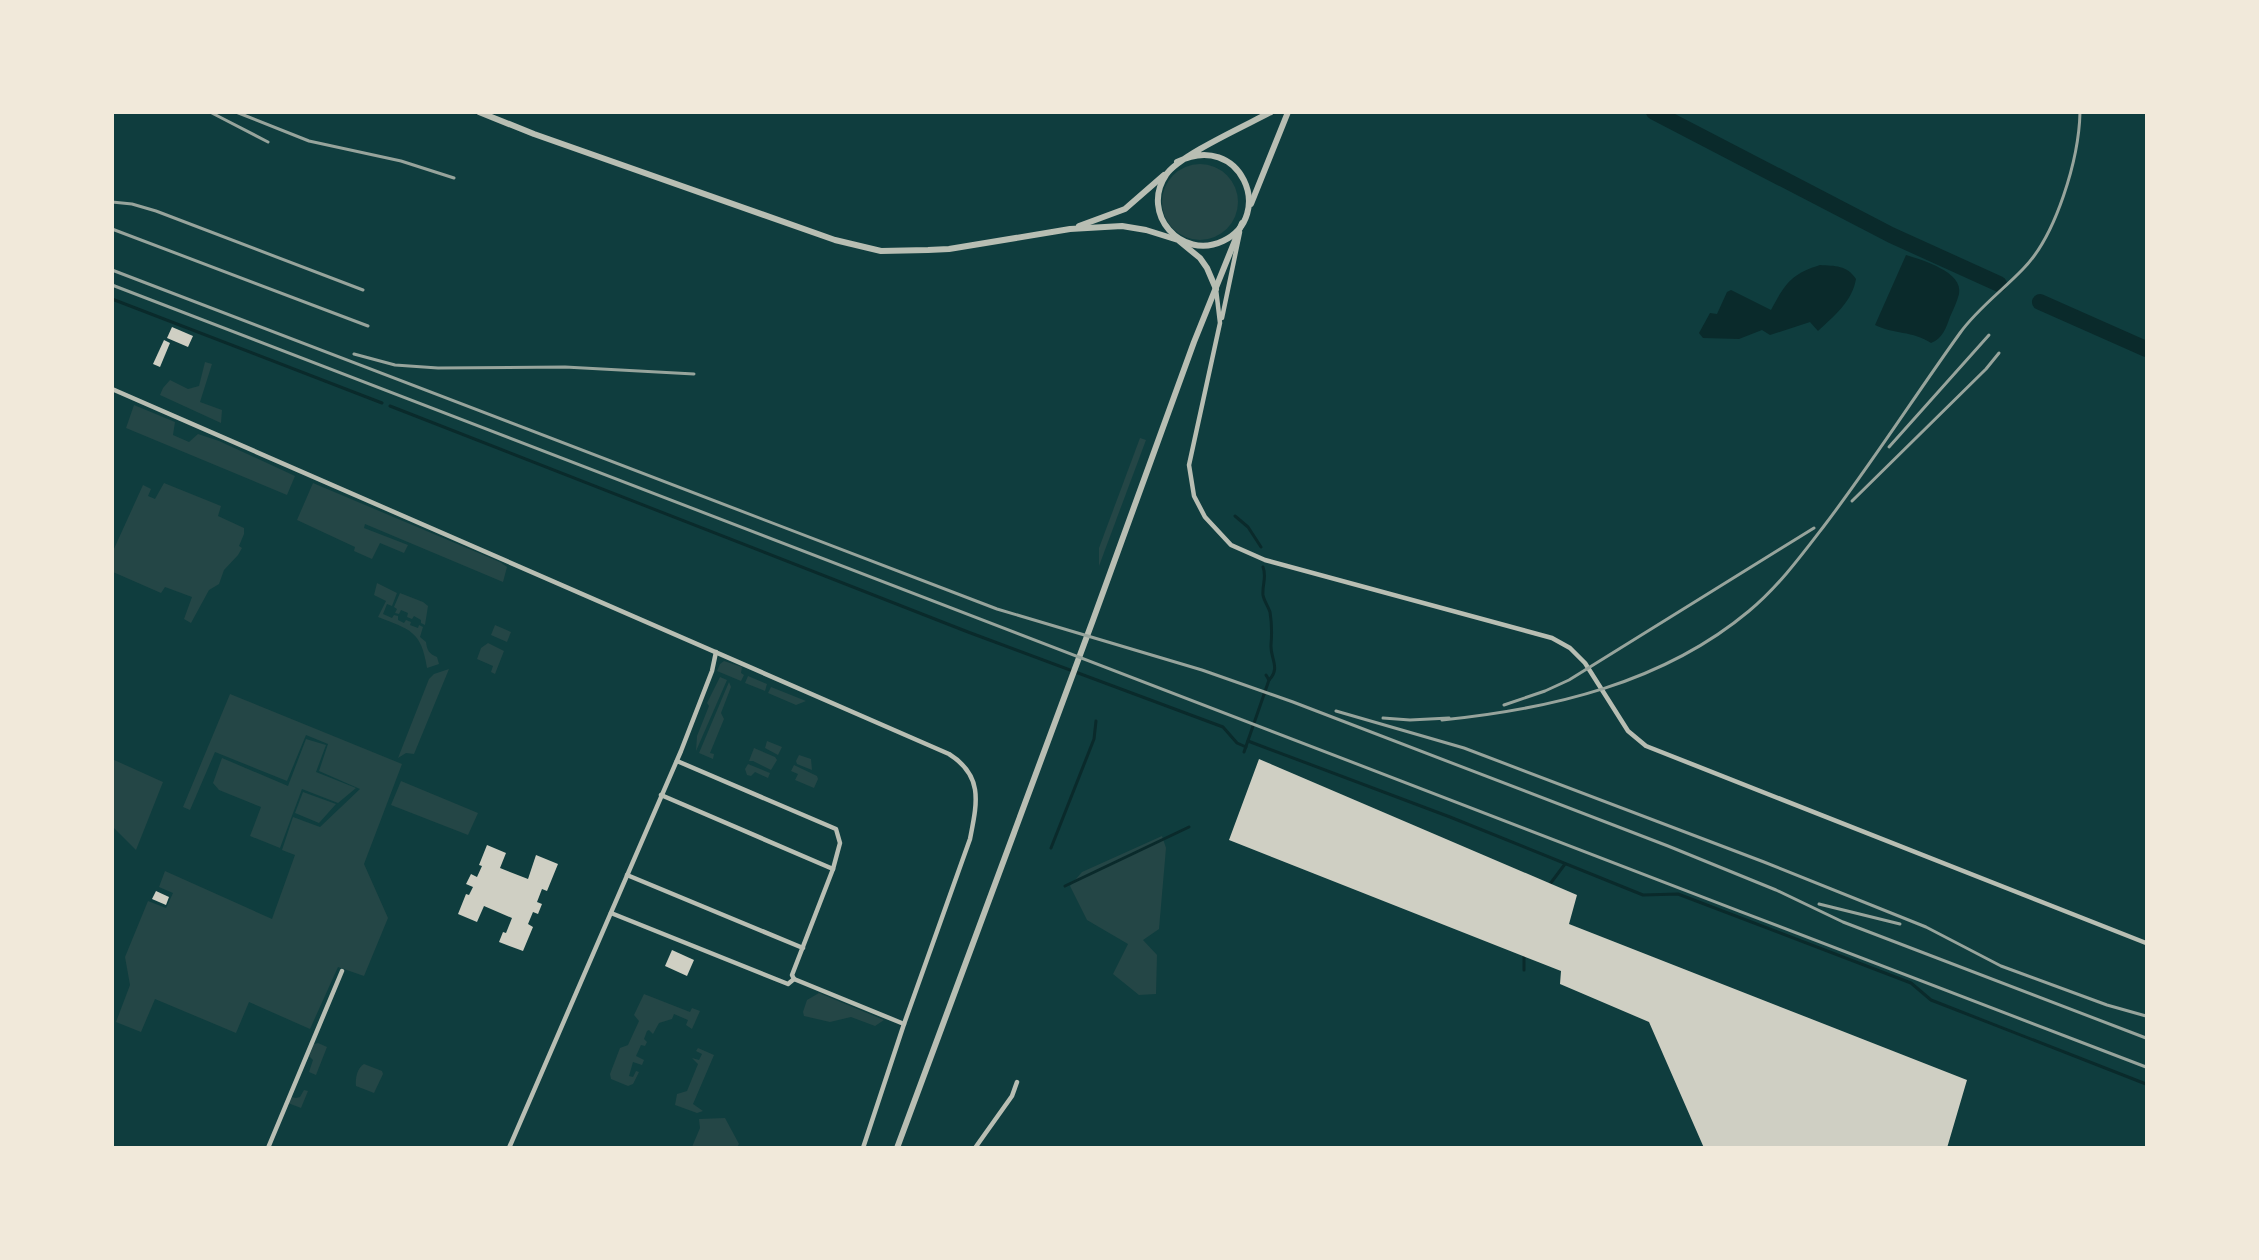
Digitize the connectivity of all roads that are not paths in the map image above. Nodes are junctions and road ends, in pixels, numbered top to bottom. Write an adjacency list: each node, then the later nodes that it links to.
1 (478, 112): 8 (street)
2 (1270, 112): 4 (street)
3 (1288, 112): 6 (street)
4 (1177, 162): 5 (street); 6 (street)
5 (1171, 168): 8 (street); 9 (street)
6 (1246, 216): 7 (street)
7 (1242, 223): 9 (street); 10 (street); 11 (street)
8 (1070, 229): 9 (street)
9 (1178, 240): 10 (street)
10 (1216, 289): 11 (street); 28 (street)
11 (1220, 323): 19 (street)
12 (113, 391): 13 (street)
13 (716, 652): 14 (street); 23 (street)
14 (676, 760): 15 (street); 16 (street)
15 (662, 795): 16 (street); 17 (street)
16 (832, 869): 20 (street)
17 (627, 875): 18 (street); 20 (street)
18 (611, 913): 22 (street); 26 (street)
19 (2146, 943)
20 (803, 948): 22 (street)
21 (342, 971): 25 (street)
22 (794, 979): 23 (street)
23 (904, 1024): 27 (street)
24 (1017, 1082): 29 (street)
25 (268, 1148)
26 (508, 1148)
27 (863, 1148)
28 (897, 1148)
29 (975, 1148)

